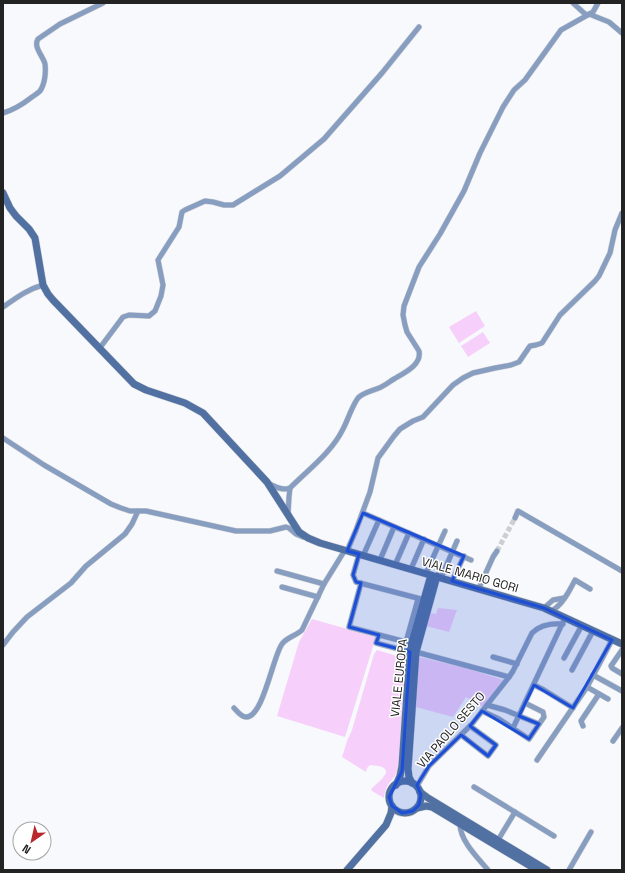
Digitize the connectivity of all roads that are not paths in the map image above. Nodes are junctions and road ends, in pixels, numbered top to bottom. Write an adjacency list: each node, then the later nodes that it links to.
1 (103, 3): 7 (street)
2 (573, 3): 4 (street)
3 (598, 3): 4 (street)
4 (588, 14): 6 (street); 15 (street)
5 (419, 27): 12 (street)
6 (622, 33)
7 (3, 113)
8 (3, 193): 10 (street)
9 (622, 213): 17 (street)
10 (43, 285): 11 (street); 12 (street)
11 (3, 307)
12 (99, 349): 14 (street)
13 (3, 438): 16 (street)
14 (267, 482): 15 (street); 18 (street)
15 (290, 488): 18 (street)
16 (138, 511): 24 (street); 57 (street)
17 (363, 513): 20 (street); 29 (street)
18 (288, 515): 24 (street)
19 (515, 518): 38 (street)
20 (379, 520): 21 (street); 31 (street)
21 (394, 527): 23 (street); 33 (street)
22 (445, 531): 27 (street)
23 (409, 533): 25 (street); 35 (street)
24 (308, 538): 29 (street, VIALE MARIO GORI)
25 (424, 539): 27 (street); 36 (street)
26 (457, 541): 30 (street)
27 (438, 546): 30 (street); 39 (street)
28 (497, 550): 44 (street)
29 (346, 551): 31 (street, VIALE MARIO GORI); 42 (street)
30 (452, 552): 32 (street); 39 (street)
31 (361, 555): 33 (street, VIALE MARIO GORI); 41 (street)
32 (464, 556): 34 (street); 40 (street)
33 (380, 560): 35 (street, VIALE MARIO GORI)
34 (471, 560)
35 (395, 565): 36 (street, VIALE MARIO GORI)
36 (411, 569): 39 (street, VIALE MARIO GORI)
37 (277, 571): 42 (street)
38 (622, 571)
39 (434, 576): 40 (street, VIALE MARIO GORI); 48 (street, VIALE EUROPA); 59 (street, VIALE EUROPA)
40 (452, 581): 44 (street, VIALE MARIO GORI)
41 (361, 583): 48 (street); 54 (street)
42 (324, 584): 46 (street)
43 (282, 587): 46 (street)
44 (479, 588): 50 (street, VIALE MARIO GORI)
45 (590, 589): 47 (street)
46 (318, 597): 74 (street)
47 (564, 598): 49 (street); 50 (street); 51 (street)
48 (421, 599): 54 (street); 59 (street, VIALE EUROPA)
49 (557, 600): 50 (street); 50 (street)
50 (550, 610): 51 (street, VIALE MARIO GORI)
51 (563, 619): 52 (street, VIALE MARIO GORI); 62 (street, VIA PAOLO SESTO); 67 (street)
52 (582, 625): 53 (street, VIALE MARIO GORI); 61 (street)
53 (593, 631): 55 (street, VIALE MARIO GORI); 63 (street)
54 (378, 635): 59 (street)
55 (612, 640): 56 (street, VIALE MARIO GORI); 65 (street)
56 (622, 644)
57 (3, 645)
58 (622, 650): 64 (street)
59 (413, 652): 66 (street); 86 (street, VIALE EUROPA); 87 (street, VIALE EUROPA)
60 (493, 657): 62 (street)
61 (564, 658)
62 (517, 664): 66 (street, VIA PAOLO SESTO)
63 (572, 670)
64 (622, 674)
65 (593, 675): 68 (street); 69 (street)
66 (509, 677): 73 (street, VIA PAOLO SESTO)
67 (534, 685): 72 (street); 75 (street)
68 (587, 687): 70 (street); 75 (street)
69 (622, 690)
70 (599, 694): 71 (street); 80 (street)
71 (608, 699)
72 (525, 703): 77 (street); 78 (street)
73 (487, 705): 76 (street, VIA PAOLO SESTO); 77 (street)
74 (234, 708)
75 (572, 708): 85 (street)
76 (482, 711): 79 (street, VIA PAOLO SESTO); 81 (street)
77 (520, 716): 78 (street); 81 (street)
78 (539, 724): 81 (street)
79 (470, 726): 83 (street, VIA PAOLO SESTO); 83 (street)
80 (583, 726)
81 (513, 728)
82 (622, 728): 84 (street)
83 (461, 735): 87 (street, VIA PAOLO SESTO)
84 (613, 741)
85 (537, 760)
86 (396, 785): 87 (street); 89 (street)
87 (417, 787): 90 (street); 97 (street)
88 (474, 787): 91 (street)
89 (392, 806): 92 (street); 94 (street)
90 (417, 808): 92 (street); 93 (street)
91 (515, 812): 96 (street); 97 (street)
92 (405, 813): 94 (street)
93 (460, 824): 99 (street); 100 (street)
94 (386, 825): 98 (street)
95 (591, 832): 102 (street)
96 (554, 836)
97 (498, 840): 101 (street)
98 (347, 870)
99 (488, 870)
100 (536, 870)
101 (547, 870)
102 (569, 870)

